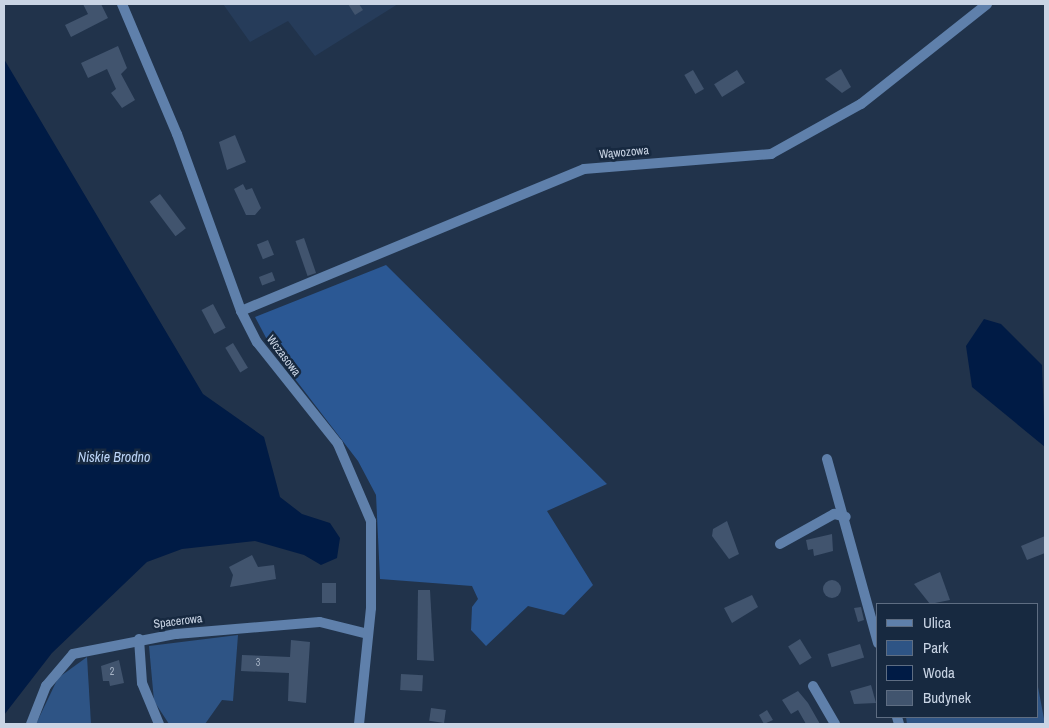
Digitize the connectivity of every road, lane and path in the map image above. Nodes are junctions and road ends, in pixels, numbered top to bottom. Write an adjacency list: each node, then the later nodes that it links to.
1 (122, 4): 3 (street, Wczasowa)
2 (984, 5): 3 (street, Wąwozowa)
3 (241, 311): 7 (street, Wczasowa)
4 (827, 459): 5 (street)
5 (846, 517): 6 (street); 8 (street)
6 (780, 544)
7 (368, 634): 9 (street, Spacerowa); 13 (street, Wczasowa)
8 (876, 635)
9 (140, 639): 11 (street, Spacerowa); 12 (street)
10 (813, 686): 14 (street)
11 (31, 724)
12 (159, 724)
13 (359, 724)
14 (835, 724)

